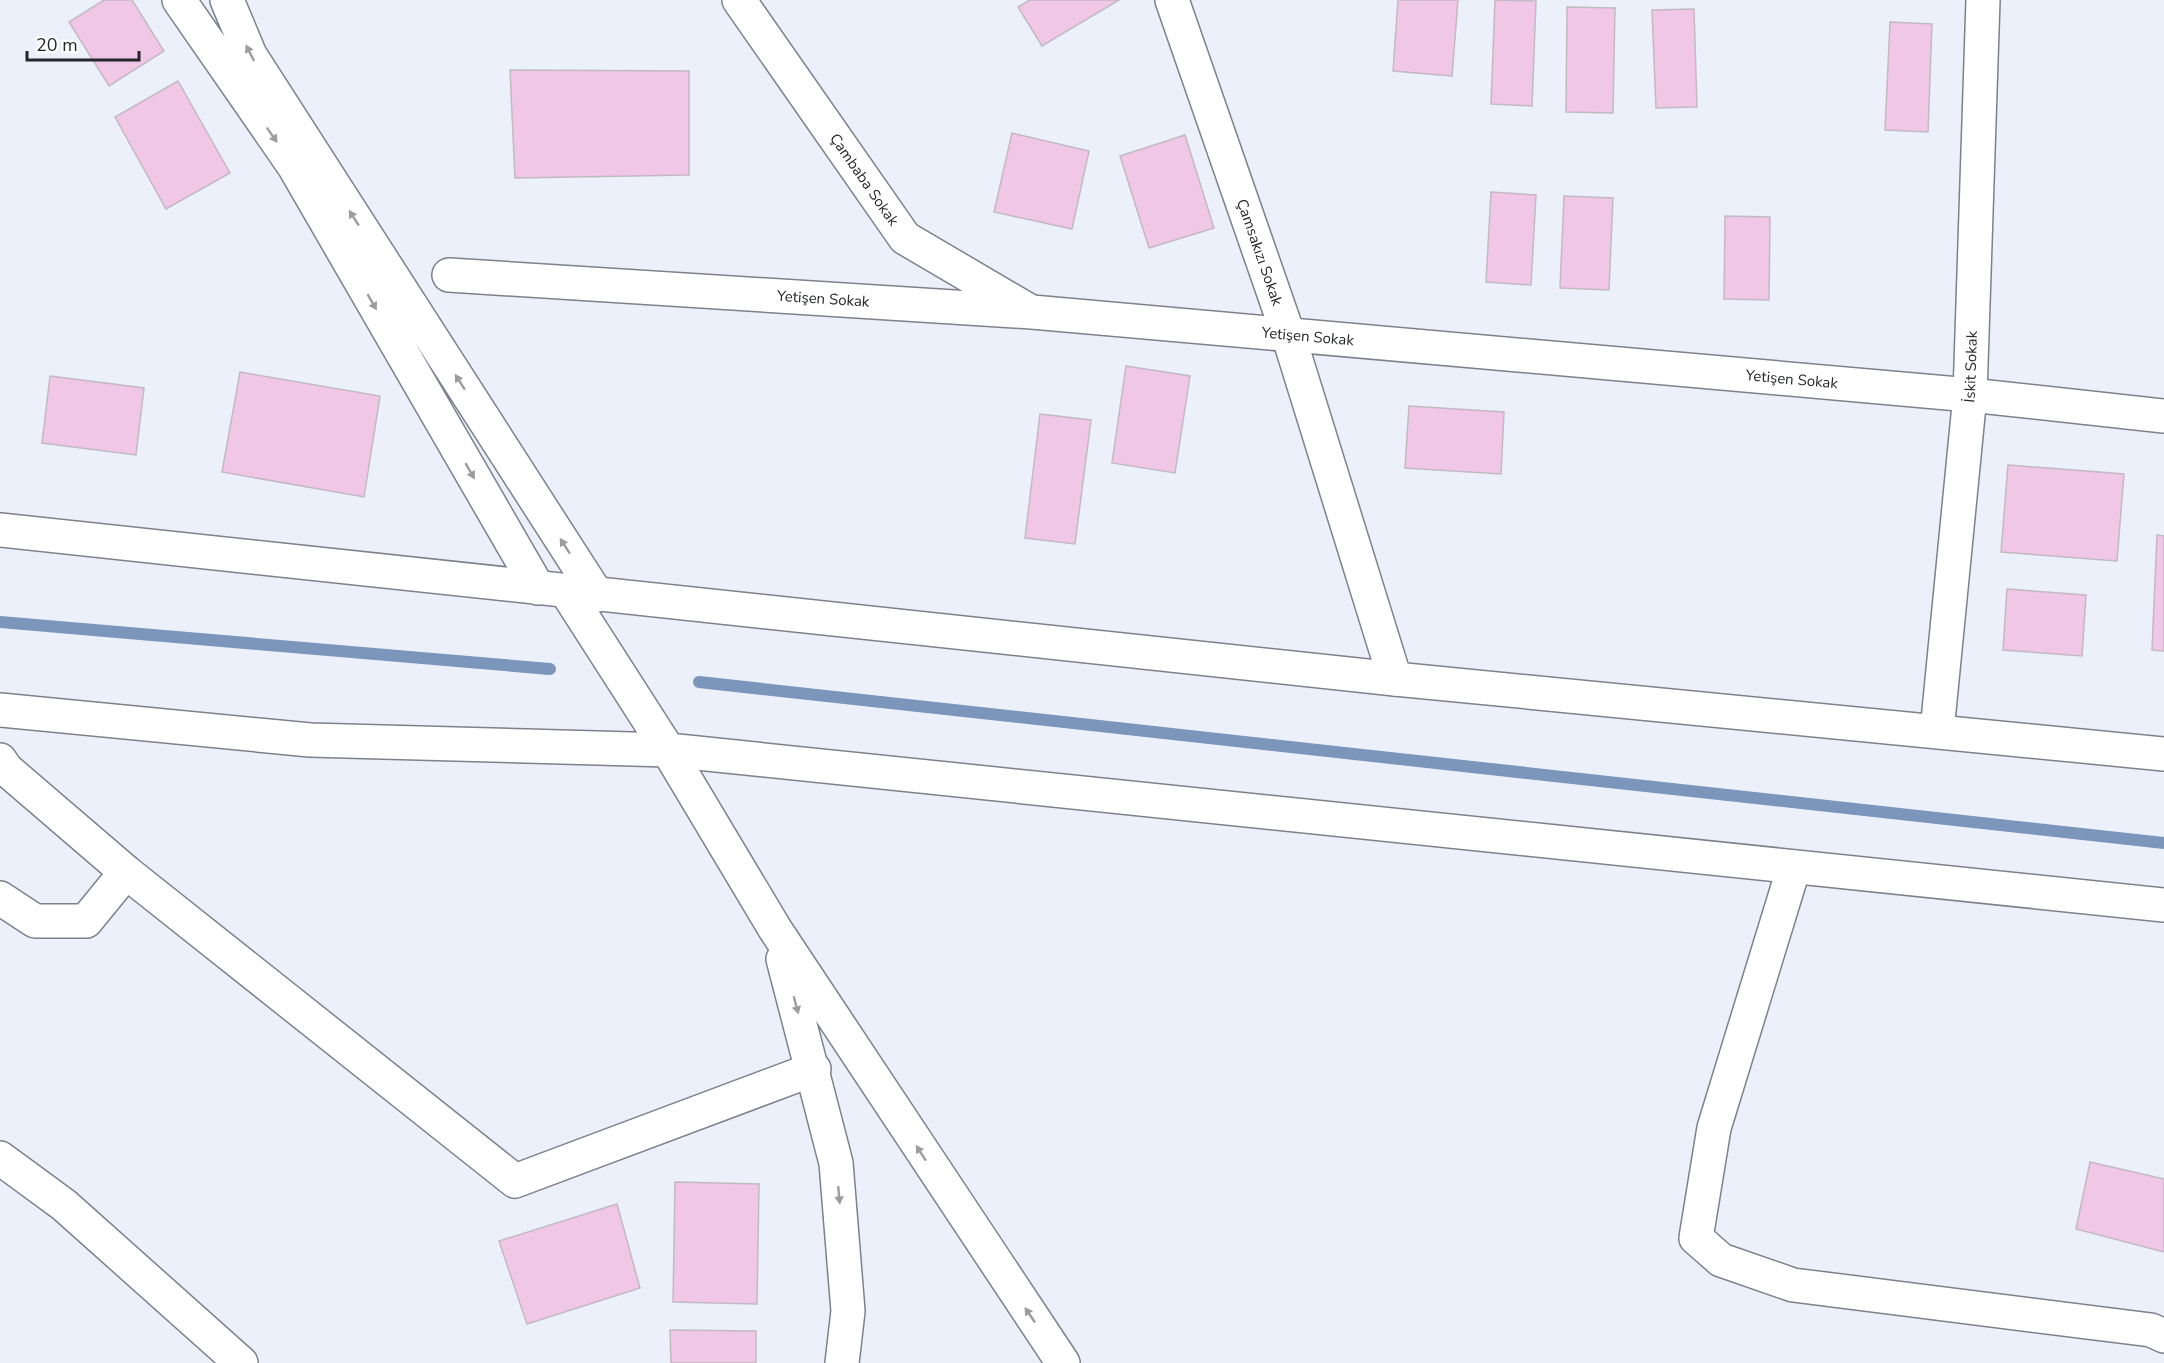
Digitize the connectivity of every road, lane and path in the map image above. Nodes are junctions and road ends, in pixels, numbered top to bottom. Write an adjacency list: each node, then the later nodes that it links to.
1 (179, 0): 12 (street, one-way to 12)
2 (227, 0): 12 (street, one-way to 2)
3 (739, 0): 7 (street, Çambaba Sokak)
4 (1172, 0): 8 (street, Çamsakızı Sokak)
5 (1983, 0): 9 (street, İskit Sokak)
6 (449, 275): 7 (street, Yetişen Sokak)
7 (1032, 312): 8 (street, Yetişen Sokak)
8 (1288, 334): 9 (street, Yetişen Sokak); 13 (street, Çamsakızı Sokak)
9 (1970, 395): 10 (street, Yetişen Sokak); 15 (street, İskit Sokak)
10 (2164, 416)
11 (0, 530): 12 (street)
12 (567, 591): 13 (street); 16 (street)
13 (1395, 679): 15 (street)
14 (0, 710): 16 (street)
15 (1937, 731): 17 (street)
16 (668, 750): 19 (street); 23 (street)
17 (2164, 754)
18 (0, 760): 20 (street)
19 (1794, 867): 22 (street); 26 (street)
20 (126, 872): 21 (street); 24 (street)
21 (0, 898)
22 (2164, 905)
23 (775, 929): 24 (street, one-way to 24); 29 (street, one-way to 23)
24 (813, 1069): 28 (street, one-way to 28)
25 (0, 1158): 27 (street)
26 (2164, 1336)
27 (241, 1363)
28 (842, 1363)
29 (1063, 1363)

